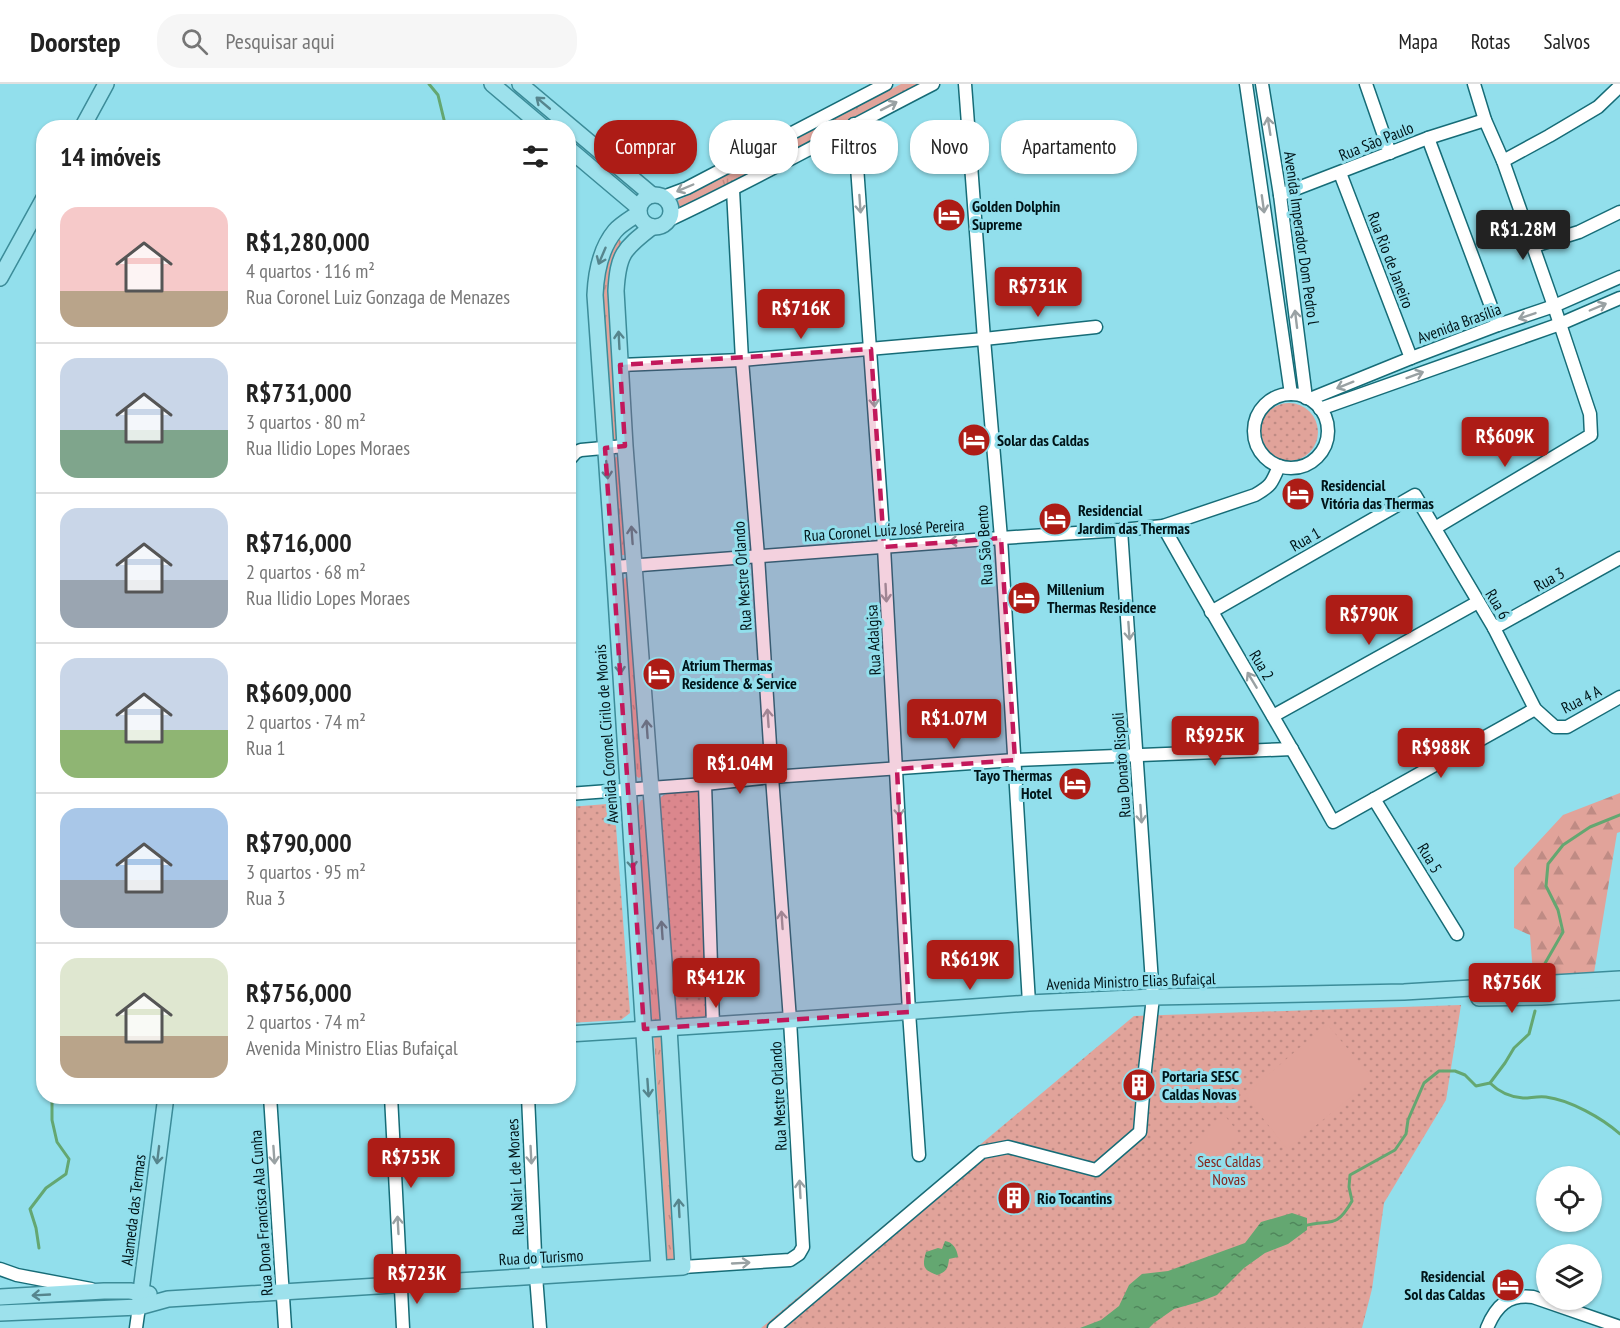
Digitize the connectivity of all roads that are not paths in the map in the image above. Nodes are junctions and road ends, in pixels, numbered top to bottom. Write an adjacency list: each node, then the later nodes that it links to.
1 (492, 84): 13 (main road)
2 (520, 84): 14 (main road, one-way to 2)
3 (886, 84): 27 (street, one-way to 27)
4 (933, 84): 15 (street, one-way to 4)
5 (965, 84): 43 (street, Rua São Bento)
6 (1246, 84): 48 (street, Avenida Imperador Dom Pedro l, one-way to 48)
7 (1262, 84): 26 (street, Avenida Imperador Dom Pedro l, one-way to 7)
8 (1366, 84): 20 (street)
9 (1474, 84): 16 (street)
10 (103, 86): 12 (main road)
11 (1620, 86): 22 (street)
12 (86, 120)
13 (535, 120)
14 (564, 120)
15 (862, 120)
16 (1485, 120): 18 (street, Rua São Paulo); 22 (street)
17 (576, 130): 27 (main road, one-way to 17)
18 (1428, 138): 20 (street, Rua São Paulo); 41 (street)
19 (810, 148): 25 (street)
20 (1390, 153): 23 (street, Rua São Paulo)
21 (576, 155): 28 (main road)
22 (1503, 161): 35 (street)
23 (1340, 173): 26 (street, Rua São Paulo); 45 (street, Rua Rio de Janeiro)
24 (858, 174): 44 (street, Rua Adalgisa, one-way to 44)
25 (733, 190): 31 (street); 46 (street, Rua Mestre Orlando)
26 (1280, 195): 49 (street, Avenida Imperador Dom Pedro l, one-way to 26)
27 (657, 196): 28 (main road); 31 (main road)
28 (639, 210): 32 (main road); 33 (main road, Avenida Coronel Cirilo de Morais)
29 (1620, 212): 35 (street)
30 (36, 213): 37 (main road)
31 (669, 220): 32 (main road)
32 (652, 227): 34 (main road)
33 (616, 230): 34 (main road); 52 (main road, Avenida Coronel Cirilo de Morais, one-way to 52)
34 (632, 243): 47 (main road, one-way to 34)
35 (1534, 246): 39 (street)
36 (1620, 277): 39 (street, Avenida Brasília)
37 (0, 278)
38 (1620, 298): 40 (street, Avenida Brasília, one-way to 38)
39 (1554, 306): 40 (street); 41 (street, Avenida Brasília, one-way to 41)
40 (1560, 324): 50 (street, Avenida Brasília, one-way to 40); 57 (street)
41 (1498, 326): 45 (street, Avenida Brasília)
42 (1096, 327): 43 (street)
43 (984, 339): 44 (street); 59 (street, Rua São Bento)
44 (871, 349): 46 (street); 60 (street, Rua Adalgisa, one-way to 60)
45 (1411, 358): 49 (street, Avenida Brasília, one-way to 49)
46 (742, 360): 47 (street); 61 (street, Rua Mestre Orlando)
47 (620, 365): 51 (main road)
48 (1292, 394): 49 (street); 54 (street)
49 (1308, 398): 50 (street)
50 (1320, 409): 54 (street)
51 (625, 446): 52 (street); 63 (main road, one-way to 51)
52 (605, 448): 53 (street); 64 (main road, Avenida Coronel Cirilo de Morais, one-way to 64)
53 (576, 452)
54 (1279, 466): 56 (street, Rua Coronel Luiz José Pereira)
55 (1415, 495): 57 (street, Rua 6); 66 (street, Rua 1)
56 (1163, 526): 58 (street, Rua Coronel Luiz José Pereira); 66 (street, Rua 2)
57 (1435, 528): 65 (street, Rua 6)
58 (1121, 530): 59 (street, Rua Coronel Luiz José Pereira); 73 (street, Rua Donato Rispoli, one-way to 73)
59 (1001, 538): 60 (street, Rua Coronel Luiz José Pereira, one-way to 60); 74 (street, Rua São Bento)
60 (884, 547): 61 (street, Rua Coronel Luiz José Pereira); 75 (street, Rua Adalgisa, one-way to 75)
61 (758, 556): 63 (street, Rua Coronel Luiz José Pereira); 76 (street, Rua Mestre Orlando, one-way to 61)
62 (1620, 558): 67 (street, Rua 3)
63 (635, 565): 64 (street, Rua Coronel Luiz José Pereira); 78 (main road, one-way to 63)
64 (614, 567): 79 (main road, Avenida Coronel Cirilo de Morais, one-way to 79)
65 (1478, 602): 67 (street, Rua 6); 70 (street)
66 (1211, 612): 70 (street, Rua 2, one-way to 66)
67 (1494, 628): 69 (street, Rua 6)
68 (1620, 697): 71 (street, Rua 4 A)
69 (1535, 709): 71 (street, Rua 6); 81 (street, Rua 4 A)
70 (1273, 716): 72 (street, Rua 2)
71 (1555, 727)
72 (1292, 749): 73 (street); 82 (street, Rua 2)
73 (1137, 755): 74 (street); 87 (street, Rua Donato Rispoli, one-way to 87)
74 (1015, 760): 75 (street); 88 (street, Rua São Bento)
75 (897, 769): 76 (street); 89 (street, Rua Adalgisa, one-way to 89)
76 (772, 777): 77 (street); 90 (street, Rua Mestre Orlando, one-way to 76)
77 (705, 784): 78 (street); 91 (street)
78 (651, 788): 79 (street); 92 (main road, one-way to 78)
79 (628, 789): 80 (street); 93 (main road, Avenida Coronel Cirilo de Morais, one-way to 93)
80 (576, 793)
81 (1374, 799): 82 (street, Rua 4 A); 83 (street, Rua 5)
82 (1333, 822)
83 (1457, 934)
84 (1620, 979): 85 (main road, Avenida Ministro Elias Bufaiçal)
85 (1404, 992): 86 (main road, Avenida Ministro Elias Bufaiçal); 87 (main road, Avenida Ministro Elias Bufaiçal)
86 (1620, 992)
87 (1153, 997): 88 (main road, Avenida Ministro Elias Bufaiçal); 116 (street, Rua Donato Rispoli)
88 (1029, 1003): 89 (main road, Avenida Ministro Elias Bufaiçal)
89 (909, 1012): 90 (main road, Avenida Ministro Elias Bufaiçal); 99 (street, Rua Adalgisa)
90 (790, 1020): 91 (main road, Avenida Ministro Elias Bufaiçal); 100 (street, Rua Mestre Orlando, one-way to 90)
91 (713, 1026): 92 (main road, Avenida Ministro Elias Bufaiçal)
92 (669, 1028): 93 (main road, Avenida Ministro Elias Bufaiçal); 101 (main road, one-way to 92)
93 (644, 1029): 94 (main road, Avenida Ministro Elias Bufaiçal); 102 (main road, Avenida Coronel Cirilo de Morais, one-way to 102)
94 (576, 1033)
95 (165, 1104): 109 (main road, Alameda das Termas, one-way to 109)
96 (270, 1104): 107 (street, Rua Dona Francisca Ala Cunha, one-way to 107)
97 (391, 1104): 105 (street, one-way to 97)
98 (528, 1104): 104 (street, Rua Nair L de Moraes, one-way to 104)
99 (919, 1155)
100 (803, 1247): 101 (street, Rua do Turismo, one-way to 100)
101 (683, 1267): 102 (main road, Rua do Turismo)
102 (659, 1268): 104 (main road, Rua do Turismo)
103 (0, 1269): 106 (street)
104 (536, 1276): 105 (main road, Rua do Turismo); 115 (street, Rua Nair L de Moraes)
105 (400, 1283): 107 (main road, Rua do Turismo); 114 (street)
106 (104, 1291): 108 (main road, Rua do Turismo, one-way to 108); 109 (main road, Rua do Turismo)
107 (282, 1292): 109 (main road, Rua do Turismo); 113 (street, Rua Dona Francisca Ala Cunha)
108 (0, 1297)
109 (140, 1299): 110 (main road, Rua do Turismo); 112 (street, Alameda das Termas)
110 (0, 1313)
111 (1620, 1327): 117 (street)
112 (136, 1328)
113 (285, 1328)
114 (403, 1328)
115 (540, 1328)
116 (774, 1328)
117 (1487, 1328)

